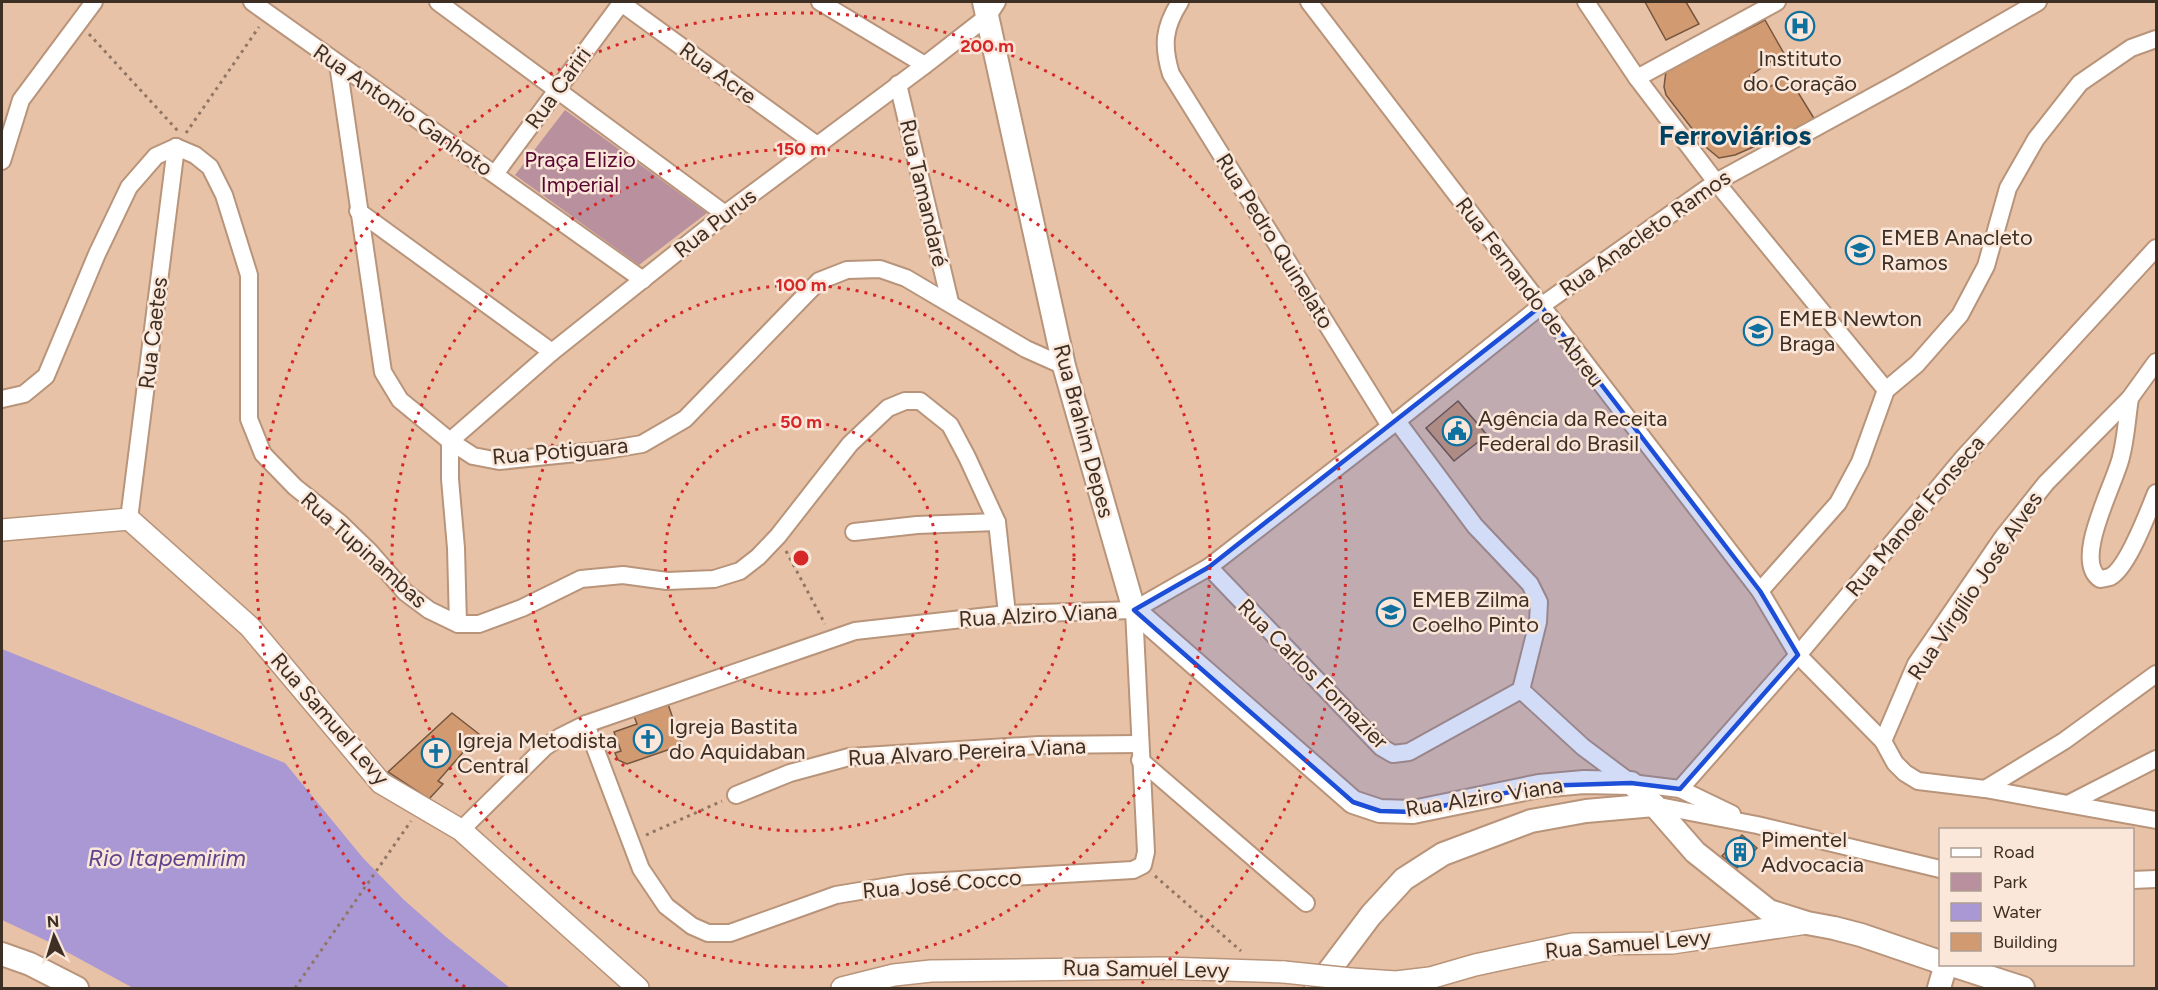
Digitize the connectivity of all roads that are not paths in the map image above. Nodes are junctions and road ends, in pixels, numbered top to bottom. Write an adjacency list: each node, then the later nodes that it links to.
1 (94, 2): 20 (street)
2 (252, 2): 13 (street, Rua Antonio Ganhoto)
3 (438, 2): 17 (street)
4 (621, 2): 17 (street, Rua Cariri); 18 (street, Rua Acre)
5 (820, 2): 14 (street)
6 (1180, 2): 35 (street, Rua Pedro Quinelato)
7 (1309, 2): 28 (street, Rua Fernando de Abreu)
8 (1586, 2): 15 (street)
9 (1777, 2): 15 (street)
10 (2038, 2): 22 (street, Rua Anacleto Ramos)
11 (990, 6): 14 (street, Rua Purus); 31 (main road, Rua Brahim Depes)
12 (2157, 39): 32 (street)
13 (338, 64): 21 (street, Rua Antonio Ganhoto); 23 (street, Rua Potiguara)
14 (925, 65): 16 (street, Rua Purus)
15 (1637, 78): 22 (street)
16 (898, 84): 18 (street, Rua Purus); 27 (street, Rua Tamandaré)
17 (556, 90): 21 (street, Rua Cariri); 24 (street)
18 (817, 146): 24 (street, Rua Purus)
19 (176, 147): 34 (street); 38 (street, Rua Caetes); 46 (street, Rua Tupinambas)
20 (2, 161)
21 (495, 174): 26 (street, Rua Antonio Ganhoto)
22 (1716, 182): 28 (street, Rua Anacleto Ramos); 32 (street)
23 (358, 211): 29 (street); 36 (street, Rua Potiguara)
24 (725, 214): 26 (street, Rua Purus)
25 (2157, 248): 47 (street, Rua Manoel Fonseca)
26 (643, 280): 29 (street, Rua Purus)
27 (950, 302): 31 (street, Rua Potiguara); 36 (street, Rua Potiguara)
28 (1541, 306): 35 (street, Rua Anacleto Ramos); 43 (street, Rua Fernando de Abreu)
29 (552, 352): 36 (street, Rua Purus)
30 (2157, 362): 33 (street, Rua Virgílio José Alves)
31 (1064, 366): 44 (main road, Rua Brahim Depes)
32 (1886, 390): 43 (street)
33 (2130, 398): 37 (street); 51 (street, Rua Virgílio José Alves)
34 (2, 399)
35 (1394, 424): 42 (street, Rua Anacleto Ramos); 49 (street, Rua Pedro Quinelato)
36 (450, 441): 46 (street)
37 (2157, 493)
38 (129, 519): 40 (street); 62 (street, Rua Samuel Levy)
39 (997, 522): 41 (street); 45 (street); 46 (street)
40 (2, 530)
41 (854, 532)
42 (1209, 567): 44 (street, Rua Anacleto Ramos); 49 (street, Rua Carlos Fornazier)
43 (1760, 591): 47 (street, Rua Fernando de Abreu)
44 (1134, 610): 45 (street, Rua Alziro Viana); 52 (street, Rua Brahim Depes); 54 (main road, Rua Alziro Viana)
45 (1007, 614): 50 (street, Rua Alziro Viana)
46 (458, 624)
47 (1798, 655): 51 (street, Rua Fernando de Abreu); 55 (street, Rua Manoel Fonseca)
48 (2157, 674): 56 (street)
49 (1521, 690): 54 (street)
50 (586, 724): 62 (street, Rua Alziro Viana); 63 (street, Rua José Cocco)
51 (1883, 741): 56 (street, Rua Fernando de Abreu)
52 (1139, 752): 57 (street, Rua Alvaro Pereira Viana); 63 (street, Rua Brahim Depes); 67 (street)
53 (2157, 759): 58 (street)
54 (1631, 783): 55 (street); 59 (main road)
55 (1680, 789): 61 (street)
56 (1984, 789): 58 (street, Rua Fernando de Abreu)
57 (736, 795)
58 (2067, 804): 60 (street, Rua Fernando de Abreu)
59 (1654, 805): 61 (street); 68 (main road); 76 (main road)
60 (2157, 820)
61 (1757, 825): 64 (street)
62 (460, 830): 74 (street, Rua Samuel Levy)
63 (1143, 865)
64 (1939, 869)
65 (2157, 879): 66 (street)
66 (2134, 880)
67 (1306, 903)
68 (1807, 923): 70 (main road); 75 (street, Rua Samuel Levy, bridge)
69 (2, 954): 73 (main road)
70 (1939, 961)
71 (1947, 966): 77 (main road)
72 (1954, 966): 78 (main road)
73 (77, 988)
74 (638, 988)
75 (842, 988)
76 (1316, 988)
77 (1940, 988)
78 (2023, 988)

